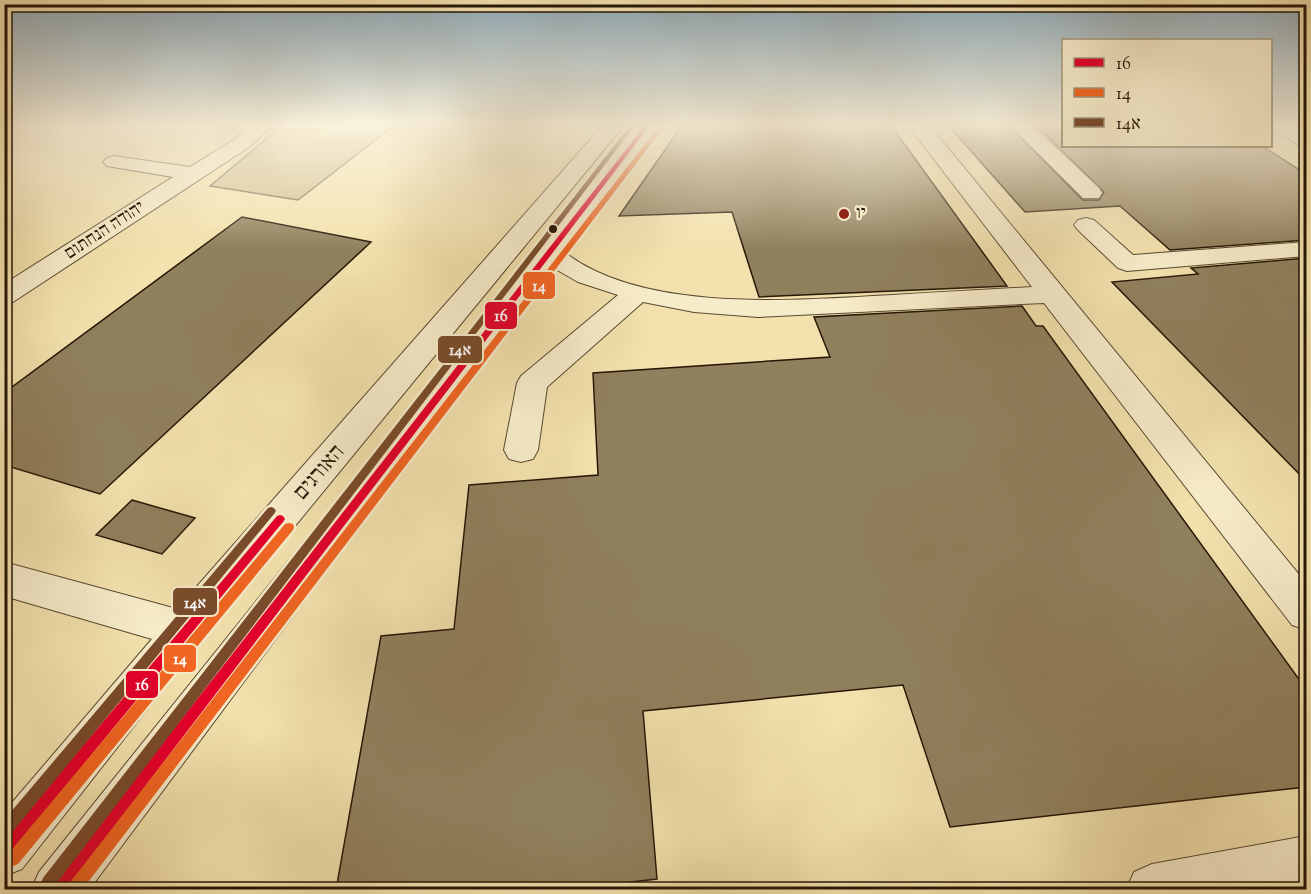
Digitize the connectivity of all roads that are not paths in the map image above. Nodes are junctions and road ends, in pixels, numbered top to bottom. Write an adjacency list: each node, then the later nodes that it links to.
1 (138, 166): 7 (street)
2 (206, 166): 7 (street, יהודה הנחתום)
3 (580, 166): 20 (street, האורגים)
4 (618, 166): 11 (street, האורגים)
5 (950, 166): 16 (street)
6 (1063, 166): 8 (street)
7 (193, 174): 14 (street, יהודה הנחתום)
8 (1091, 193)
9 (1086, 225): 10 (street)
10 (1306, 249)
11 (551, 254): 12 (street); 13 (street, האורגים)
12 (587, 278): 13 (street); 15 (street)
13 (523, 288): 23 (street, האורגים)
14 (8, 290)
15 (637, 292): 16 (street); 17 (street)
16 (1054, 294): 19 (street)
17 (521, 450)
18 (4, 579): 20 (street)
19 (1306, 612)
20 (185, 630): 21 (street, האורגים)
21 (4, 851)
22 (1306, 861): 24 (street)
23 (57, 890)
24 (1152, 890)

